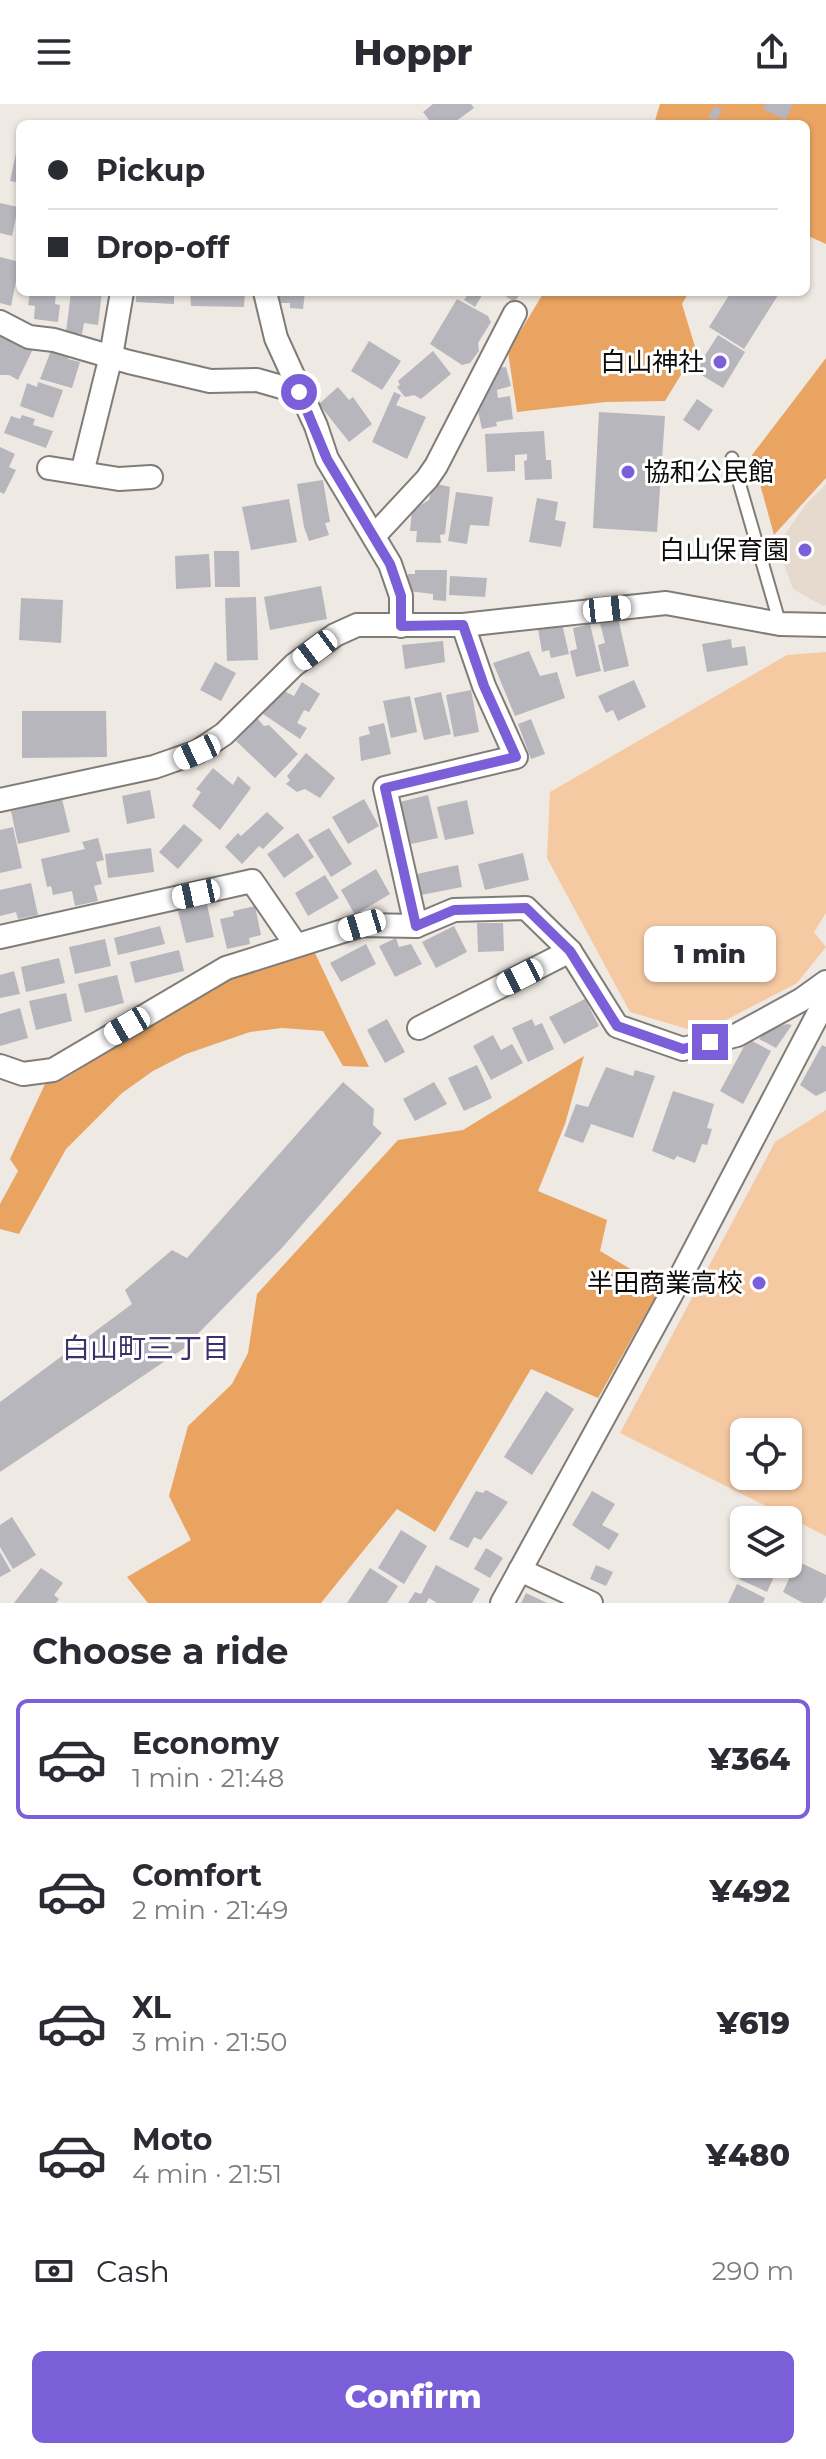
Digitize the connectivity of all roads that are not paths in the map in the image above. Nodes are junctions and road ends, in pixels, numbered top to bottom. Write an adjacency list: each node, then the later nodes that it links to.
1 (121, 296): 5 (street)
2 (266, 296): 6 (street)
3 (515, 313): 11 (street)
4 (0, 322): 5 (street)
5 (111, 356): 6 (street); 9 (street)
6 (299, 392): 11 (street)
7 (732, 458): 12 (lane)
8 (49, 468): 9 (street)
9 (82, 473): 10 (street)
10 (151, 477)
11 (374, 536): 15 (street)
12 (780, 624): 13 (street); 14 (street)
13 (463, 625): 15 (street); 17 (street)
14 (826, 625)
15 (401, 626): 16 (street)
16 (0, 800)
17 (416, 926): 19 (street); 20 (street)
18 (0, 937): 19 (street)
19 (296, 945): 24 (street)
20 (570, 951): 21 (street); 23 (street)
21 (826, 982)
22 (826, 999): 25 (street)
23 (419, 1028)
24 (0, 1066)
25 (520, 1570): 26 (street); 27 (street)
26 (502, 1603)
27 (591, 1603)

